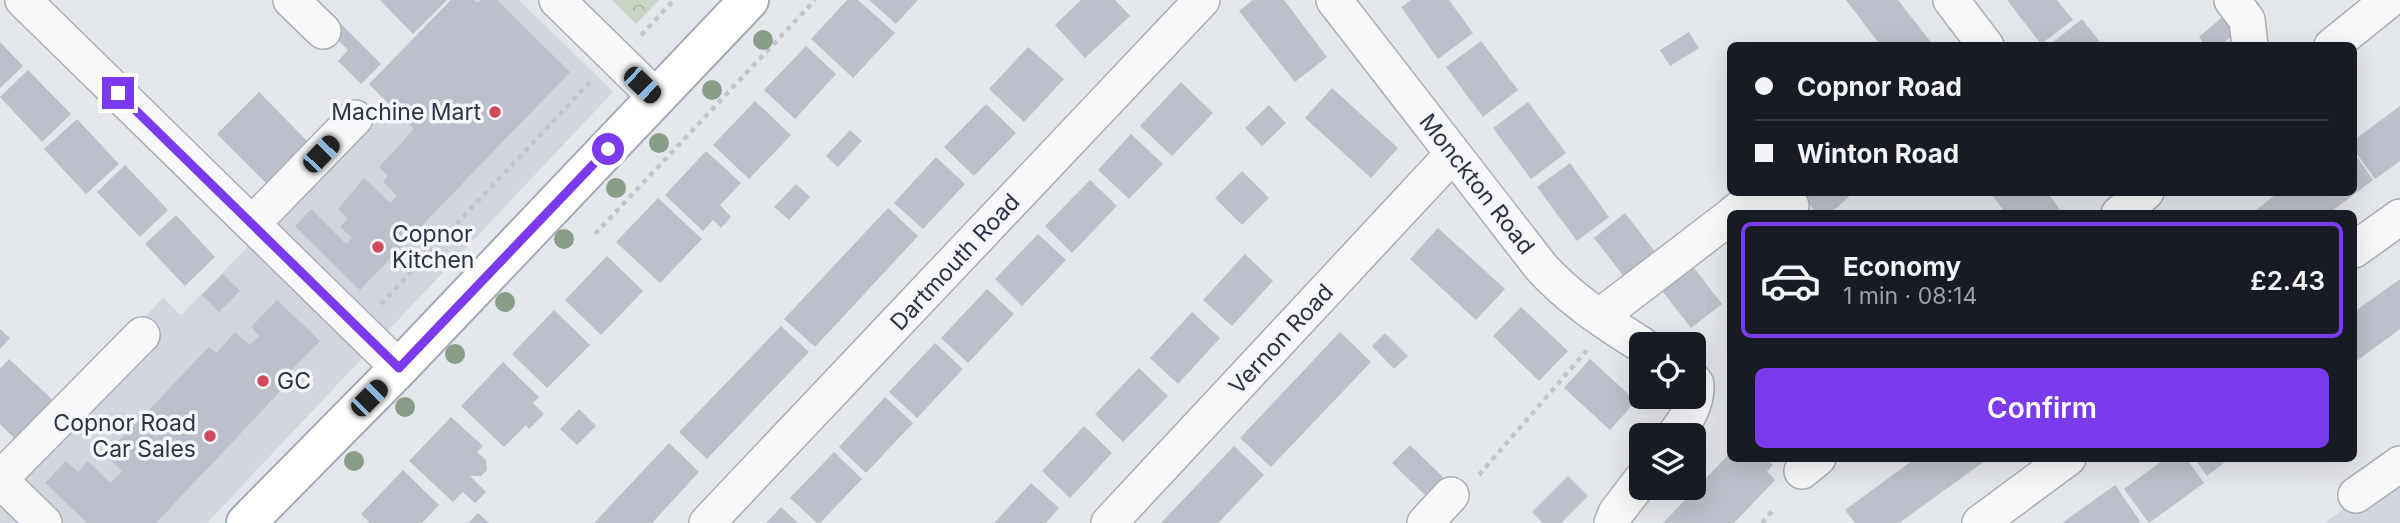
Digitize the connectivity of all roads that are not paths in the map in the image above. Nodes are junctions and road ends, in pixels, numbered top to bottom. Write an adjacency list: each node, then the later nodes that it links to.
1 (23, 0): 23 (street)
2 (557, 0): 12 (street)
3 (749, 0): 12 (main road)
4 (1202, 0): 37 (street, Dartmouth Road)
5 (1334, 0): 14 (street, Monckton Road)
6 (1951, 0): 9 (street)
7 (2232, 0): 10 (street)
8 (2389, 0): 11 (street)
9 (1983, 42)
10 (2250, 42)
11 (2337, 42)
12 (657, 98): 28 (main road)
13 (355, 118): 23 (street)
14 (1453, 154): 25 (street, Monckton Road); 38 (street, Vernon Road)
15 (2102, 196): 19 (street)
16 (2141, 196): 20 (street)
17 (1775, 197): 18 (street)
18 (1744, 210)
19 (2114, 210)
20 (2122, 210)
21 (1727, 219): 25 (street)
22 (2398, 222): 24 (street)
23 (252, 224): 28 (street)
24 (2357, 248)
25 (1604, 321): 27 (street, Monckton Road)
26 (142, 335): 31 (street)
27 (1629, 337)
28 (399, 368): 36 (main road)
29 (2063, 462): 41 (street)
30 (2400, 464): 33 (street)
31 (0, 480): 35 (street)
32 (1463, 487): 39 (street)
33 (2356, 495)
34 (1629, 496): 40 (street)
35 (44, 523)
36 (246, 523)
37 (707, 523)
38 (1110, 523)
39 (1425, 523)
40 (1612, 523)
41 (1980, 523)

